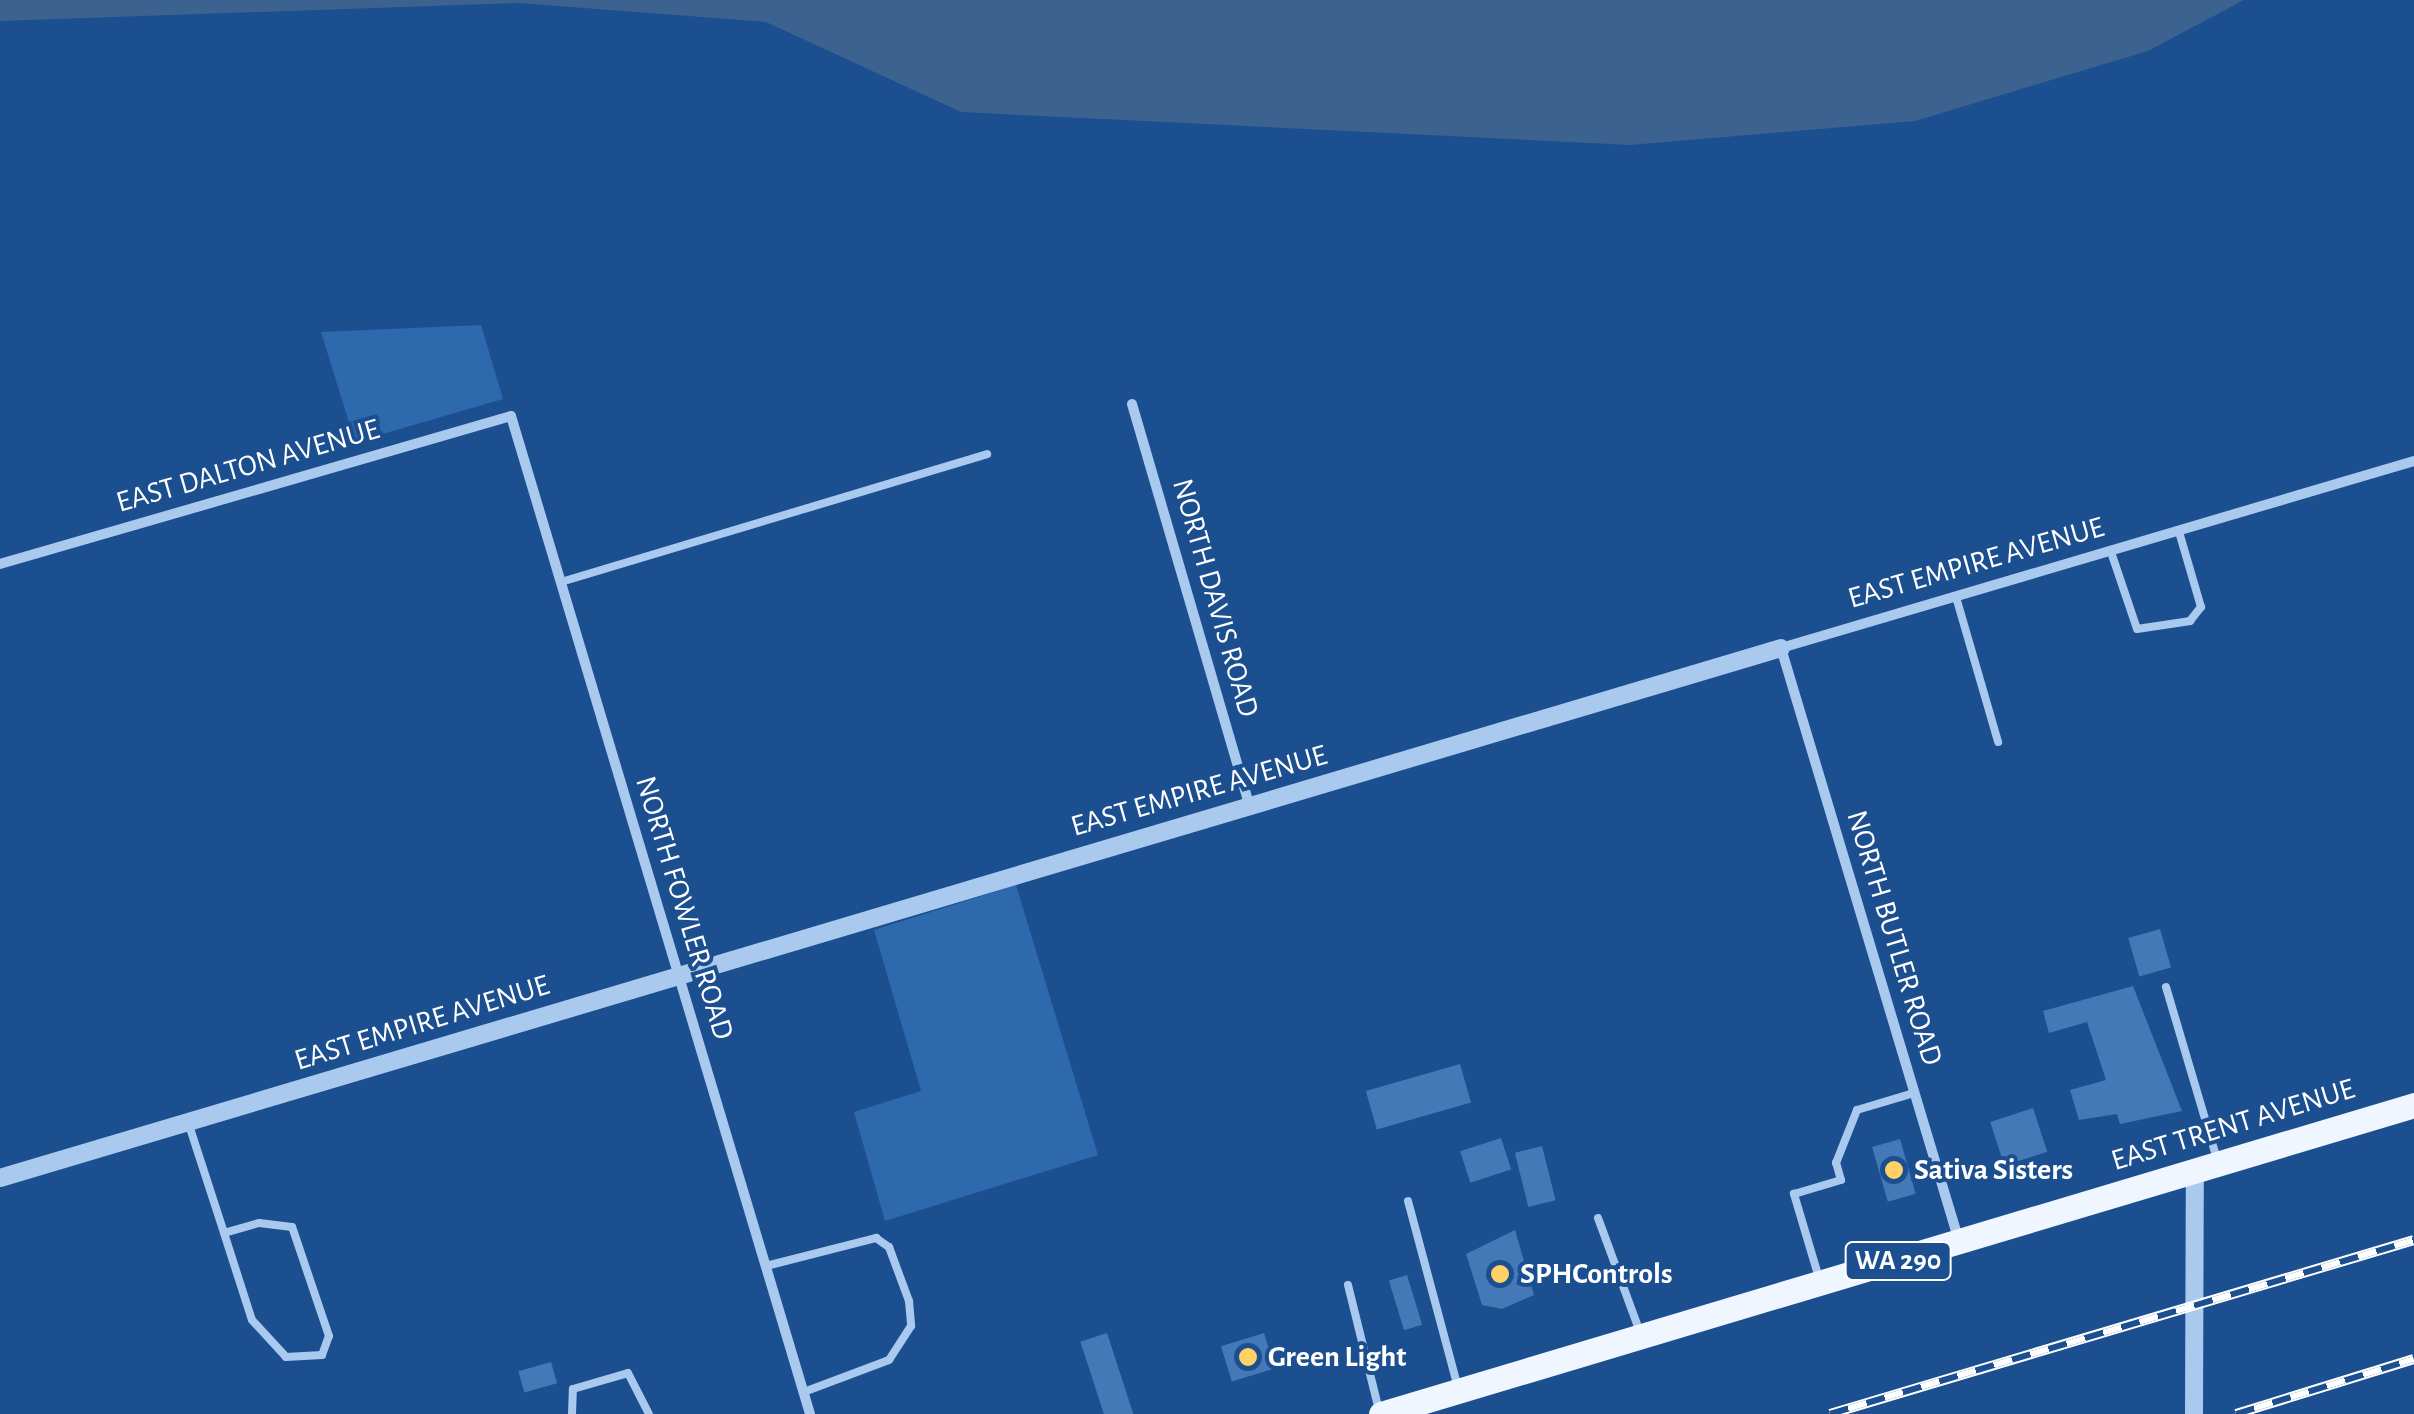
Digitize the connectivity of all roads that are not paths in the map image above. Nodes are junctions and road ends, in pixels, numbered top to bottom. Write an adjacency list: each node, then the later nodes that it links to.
1 (1132, 404): 12 (street, NORTH DAVIS ROAD)
2 (511, 416): 7 (street, EAST DALTON AVENUE); 8 (street, NORTH FOWLER ROAD)
3 (987, 454): 8 (lane)
4 (2414, 461): 5 (street, EAST EMPIRE AVENUE)
5 (2179, 532): 6 (street, EAST EMPIRE AVENUE); 6 (lane)
6 (2111, 552): 9 (street, EAST EMPIRE AVENUE)
7 (0, 564)
8 (561, 582): 13 (street, NORTH FOWLER ROAD)
9 (1956, 597): 10 (street, EAST EMPIRE AVENUE); 11 (lane)
10 (1781, 648): 12 (street, EAST EMPIRE AVENUE); 15 (street, NORTH BUTLER ROAD)
11 (1998, 742)
12 (1249, 805): 13 (street, EAST EMPIRE AVENUE)
13 (678, 974): 17 (street, EAST EMPIRE AVENUE); 24 (street, NORTH FOWLER ROAD)
14 (2166, 987): 18 (lane)
15 (1914, 1093): 23 (street, NORTH BUTLER ROAD); 25 (lane)
16 (2414, 1104): 18 (main road, EAST TRENT AVENUE / WA 290)
17 (188, 1122): 19 (street, EAST EMPIRE AVENUE); 22 (lane)
18 (2207, 1167): 23 (main road, EAST TRENT AVENUE / WA 290); 34 (street)
19 (0, 1178)
20 (1408, 1201): 28 (lane)
21 (1598, 1218): 27 (lane)
22 (224, 1233): 22 (lane)
23 (1959, 1242): 25 (main road, EAST TRENT AVENUE / WA 290)
24 (766, 1266): 29 (street, NORTH FOWLER ROAD); 29 (lane)
25 (1820, 1284): 27 (main road, EAST TRENT AVENUE / WA 290)
26 (1348, 1285): 33 (lane)
27 (1642, 1337): 28 (main road, EAST TRENT AVENUE / WA 290)
28 (1459, 1391): 33 (main road, EAST TRENT AVENUE / WA 290)
29 (804, 1392): 32 (street, NORTH FOWLER ROAD)
30 (572, 1414): 31 (lane)
31 (648, 1414)
32 (810, 1414)
33 (1381, 1414)
34 (2194, 1414)

